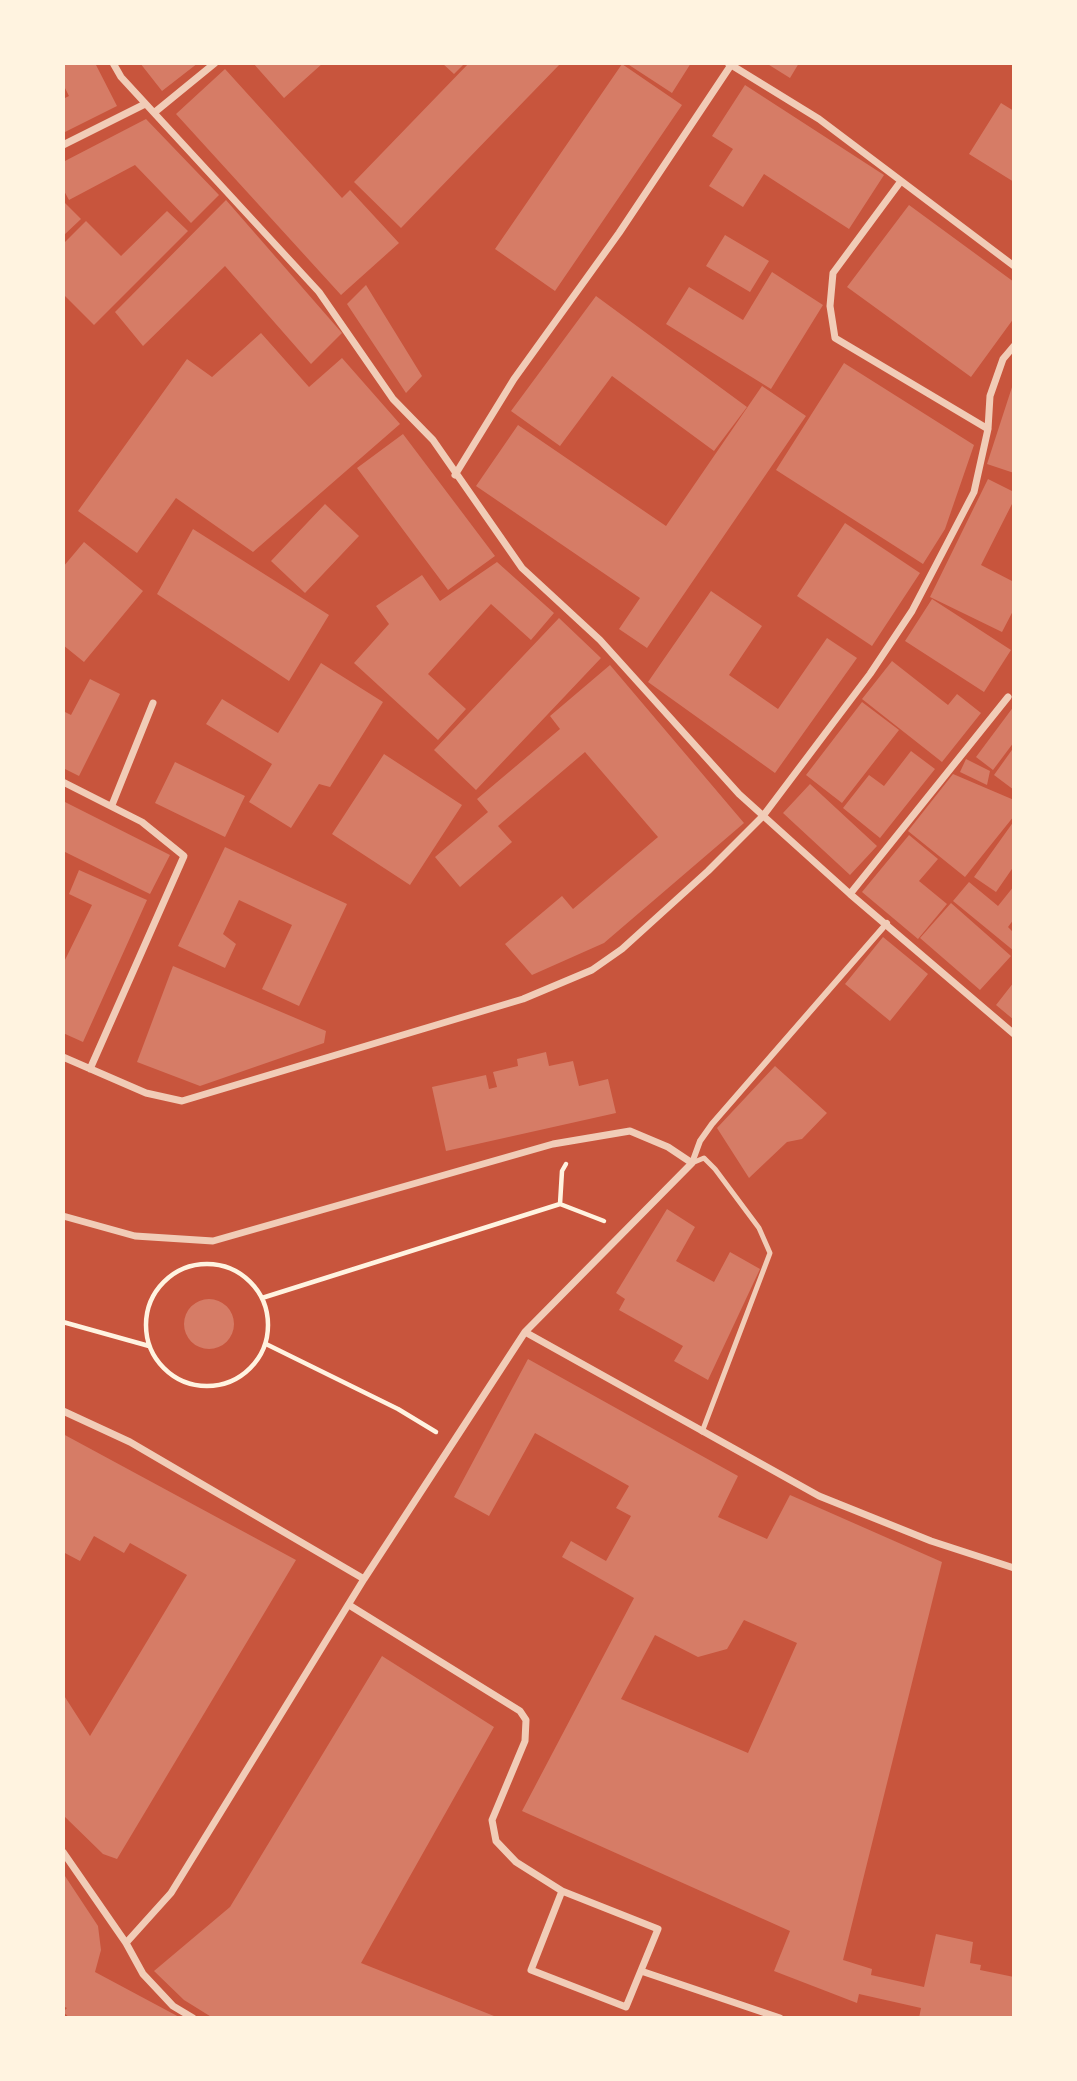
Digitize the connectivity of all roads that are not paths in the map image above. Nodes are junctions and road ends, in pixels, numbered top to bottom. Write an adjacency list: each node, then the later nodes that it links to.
1 (114, 63): 4 (street)
2 (215, 63): 5 (street)
3 (729, 64): 7 (street); 11 (street)
4 (145, 104): 5 (street); 6 (street)
5 (155, 112): 11 (street)
6 (63, 145)
7 (901, 181): 8 (street); 10 (street)
8 (1014, 266)
9 (1014, 346): 10 (street)
10 (988, 429): 16 (street)
11 (455, 475): 16 (street)
12 (1008, 697): 17 (street)
13 (153, 703): 15 (street)
14 (63, 782): 15 (street)
15 (112, 805): 21 (street)
16 (763, 816): 17 (street); 21 (street)
17 (850, 894): 18 (street)
18 (887, 923): 19 (street); 22 (street)
19 (1014, 1034)
20 (63, 1057): 21 (street)
21 (90, 1069)
22 (692, 1163): 23 (street); 24 (street); 26 (lane)
23 (63, 1216)
24 (525, 1332): 26 (street); 28 (street)
25 (63, 1411): 28 (street)
26 (702, 1432): 27 (street)
27 (1014, 1569)
28 (365, 1579): 29 (street)
29 (349, 1605): 31 (street); 32 (street)
30 (63, 1852): 32 (street)
31 (562, 1891): 33 (street); 33 (street)
32 (126, 1943): 34 (street)
33 (641, 1970): 35 (street)
34 (193, 2018)
35 (780, 2018)

